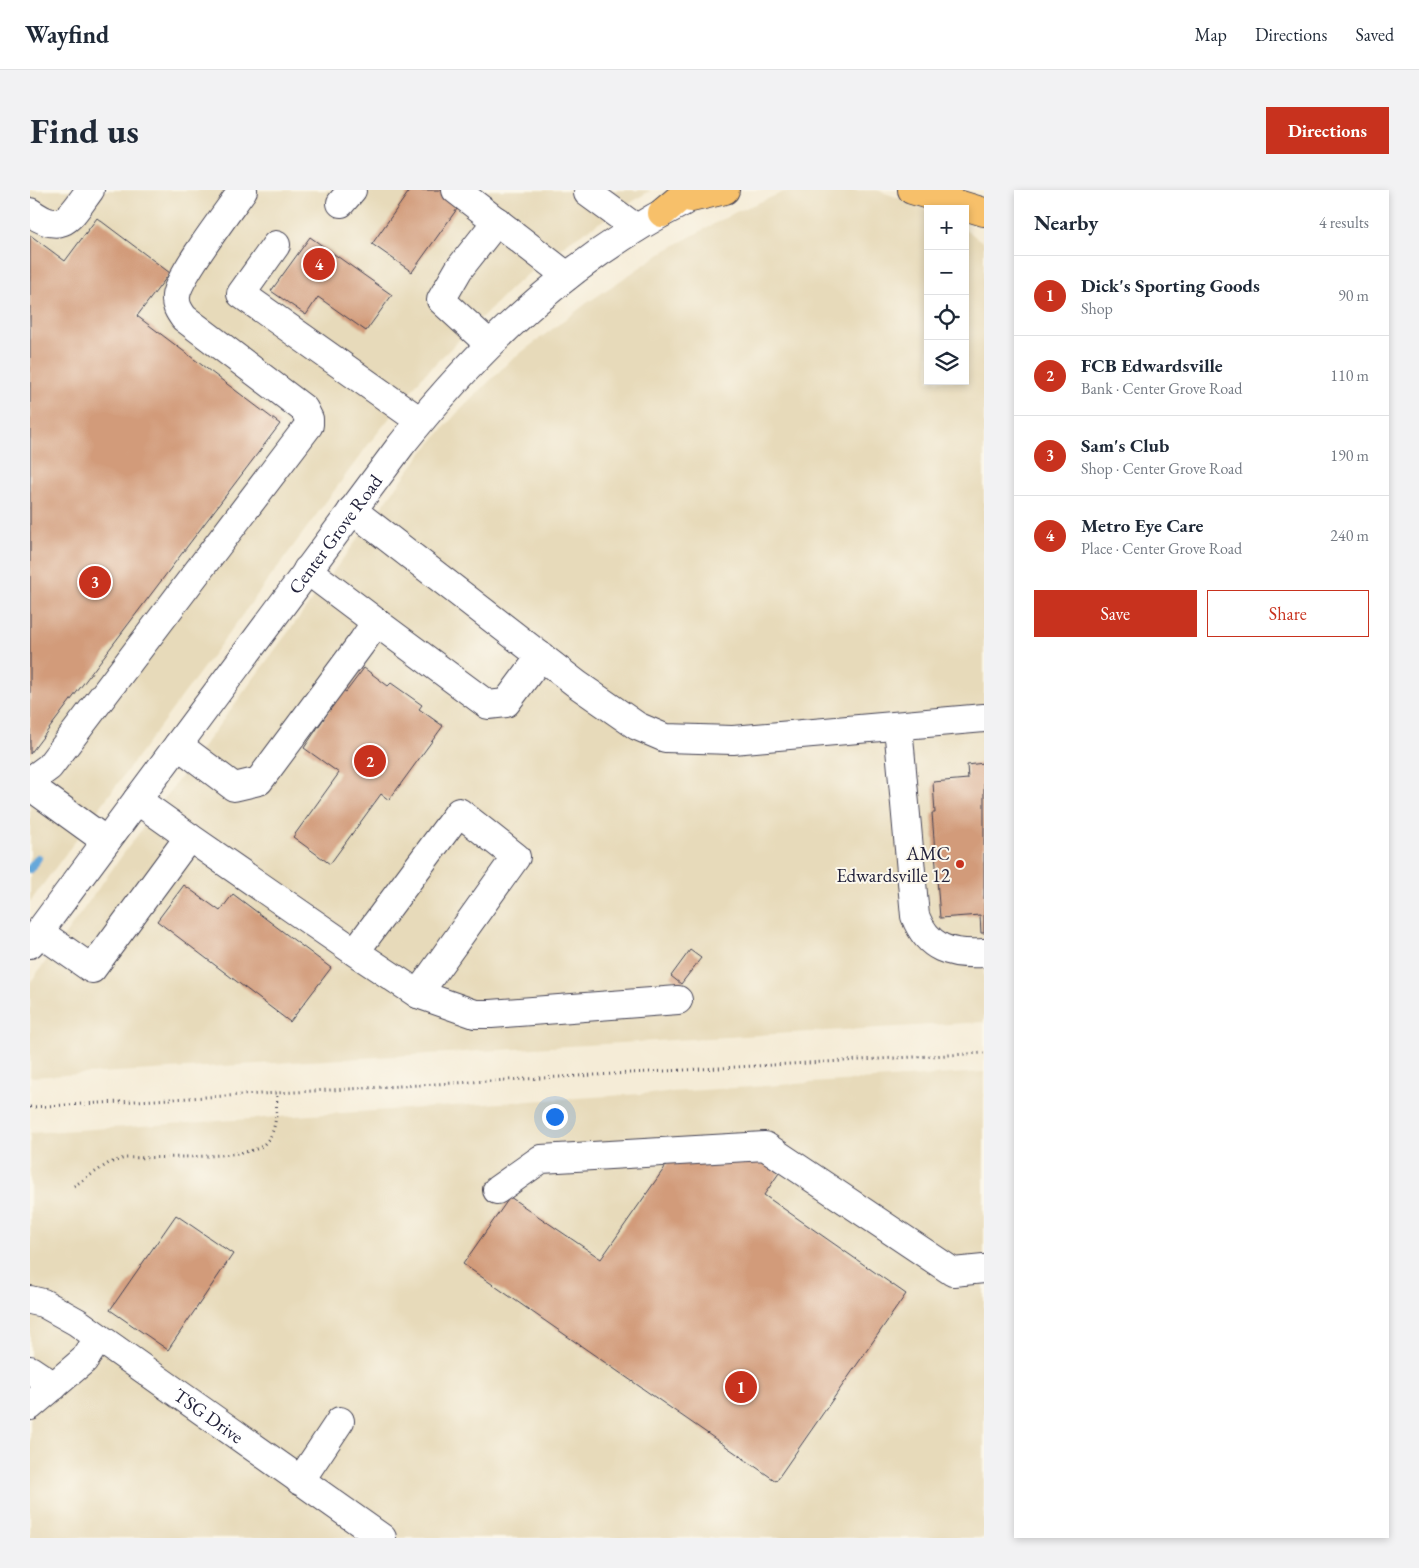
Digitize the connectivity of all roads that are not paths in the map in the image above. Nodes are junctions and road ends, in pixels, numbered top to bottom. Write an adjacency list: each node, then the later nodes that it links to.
1 (90, 190): 10 (street)
2 (243, 190): 26 (street)
3 (456, 190): 13 (street)
4 (590, 190): 14 (street)
5 (725, 190): 8 (main road)
6 (912, 190): 11 (main road)
7 (974, 190): 9 (main road)
8 (695, 193): 12 (main road)
9 (984, 198)
10 (30, 212)
11 (984, 212)
12 (662, 213): 14 (street, Center Grove Road)
13 (496, 221): 16 (street); 17 (street)
14 (636, 228): 16 (street, Center Grove Road)
15 (276, 245): 18 (street)
16 (567, 276): 17 (street, Center Grove Road)
17 (489, 344): 18 (street, Center Grove Road)
18 (420, 421): 19 (street, Center Grove Road)
19 (352, 510): 20 (street, Center Grove Road); 22 (street)
20 (307, 570): 21 (street); 25 (street, Center Grove Road)
21 (376, 622): 22 (street); 25 (street)
22 (541, 656): 24 (street)
23 (984, 718): 24 (street)
24 (898, 726): 33 (street)
25 (178, 745): 28 (street, Center Grove Road)
26 (30, 781)
27 (30, 786): 30 (street)
28 (137, 800): 29 (street); 30 (street, Center Grove Road)
29 (189, 837): 31 (street); 32 (street)
30 (106, 842): 31 (street, Center Grove Road)
31 (34, 938)
32 (355, 952): 34 (street); 34 (street)
33 (984, 953)
34 (418, 994): 35 (street)
35 (678, 1000)
36 (496, 1190): 37 (street)
37 (984, 1269)
38 (37, 1302): 39 (street, TSG Drive)
39 (99, 1338): 41 (street); 44 (street, TSG Drive)
40 (30, 1370): 41 (street)
41 (54, 1386): 42 (street)
42 (30, 1406)
43 (340, 1422): 44 (street)
44 (300, 1482): 45 (street, TSG Drive)
45 (382, 1538)

